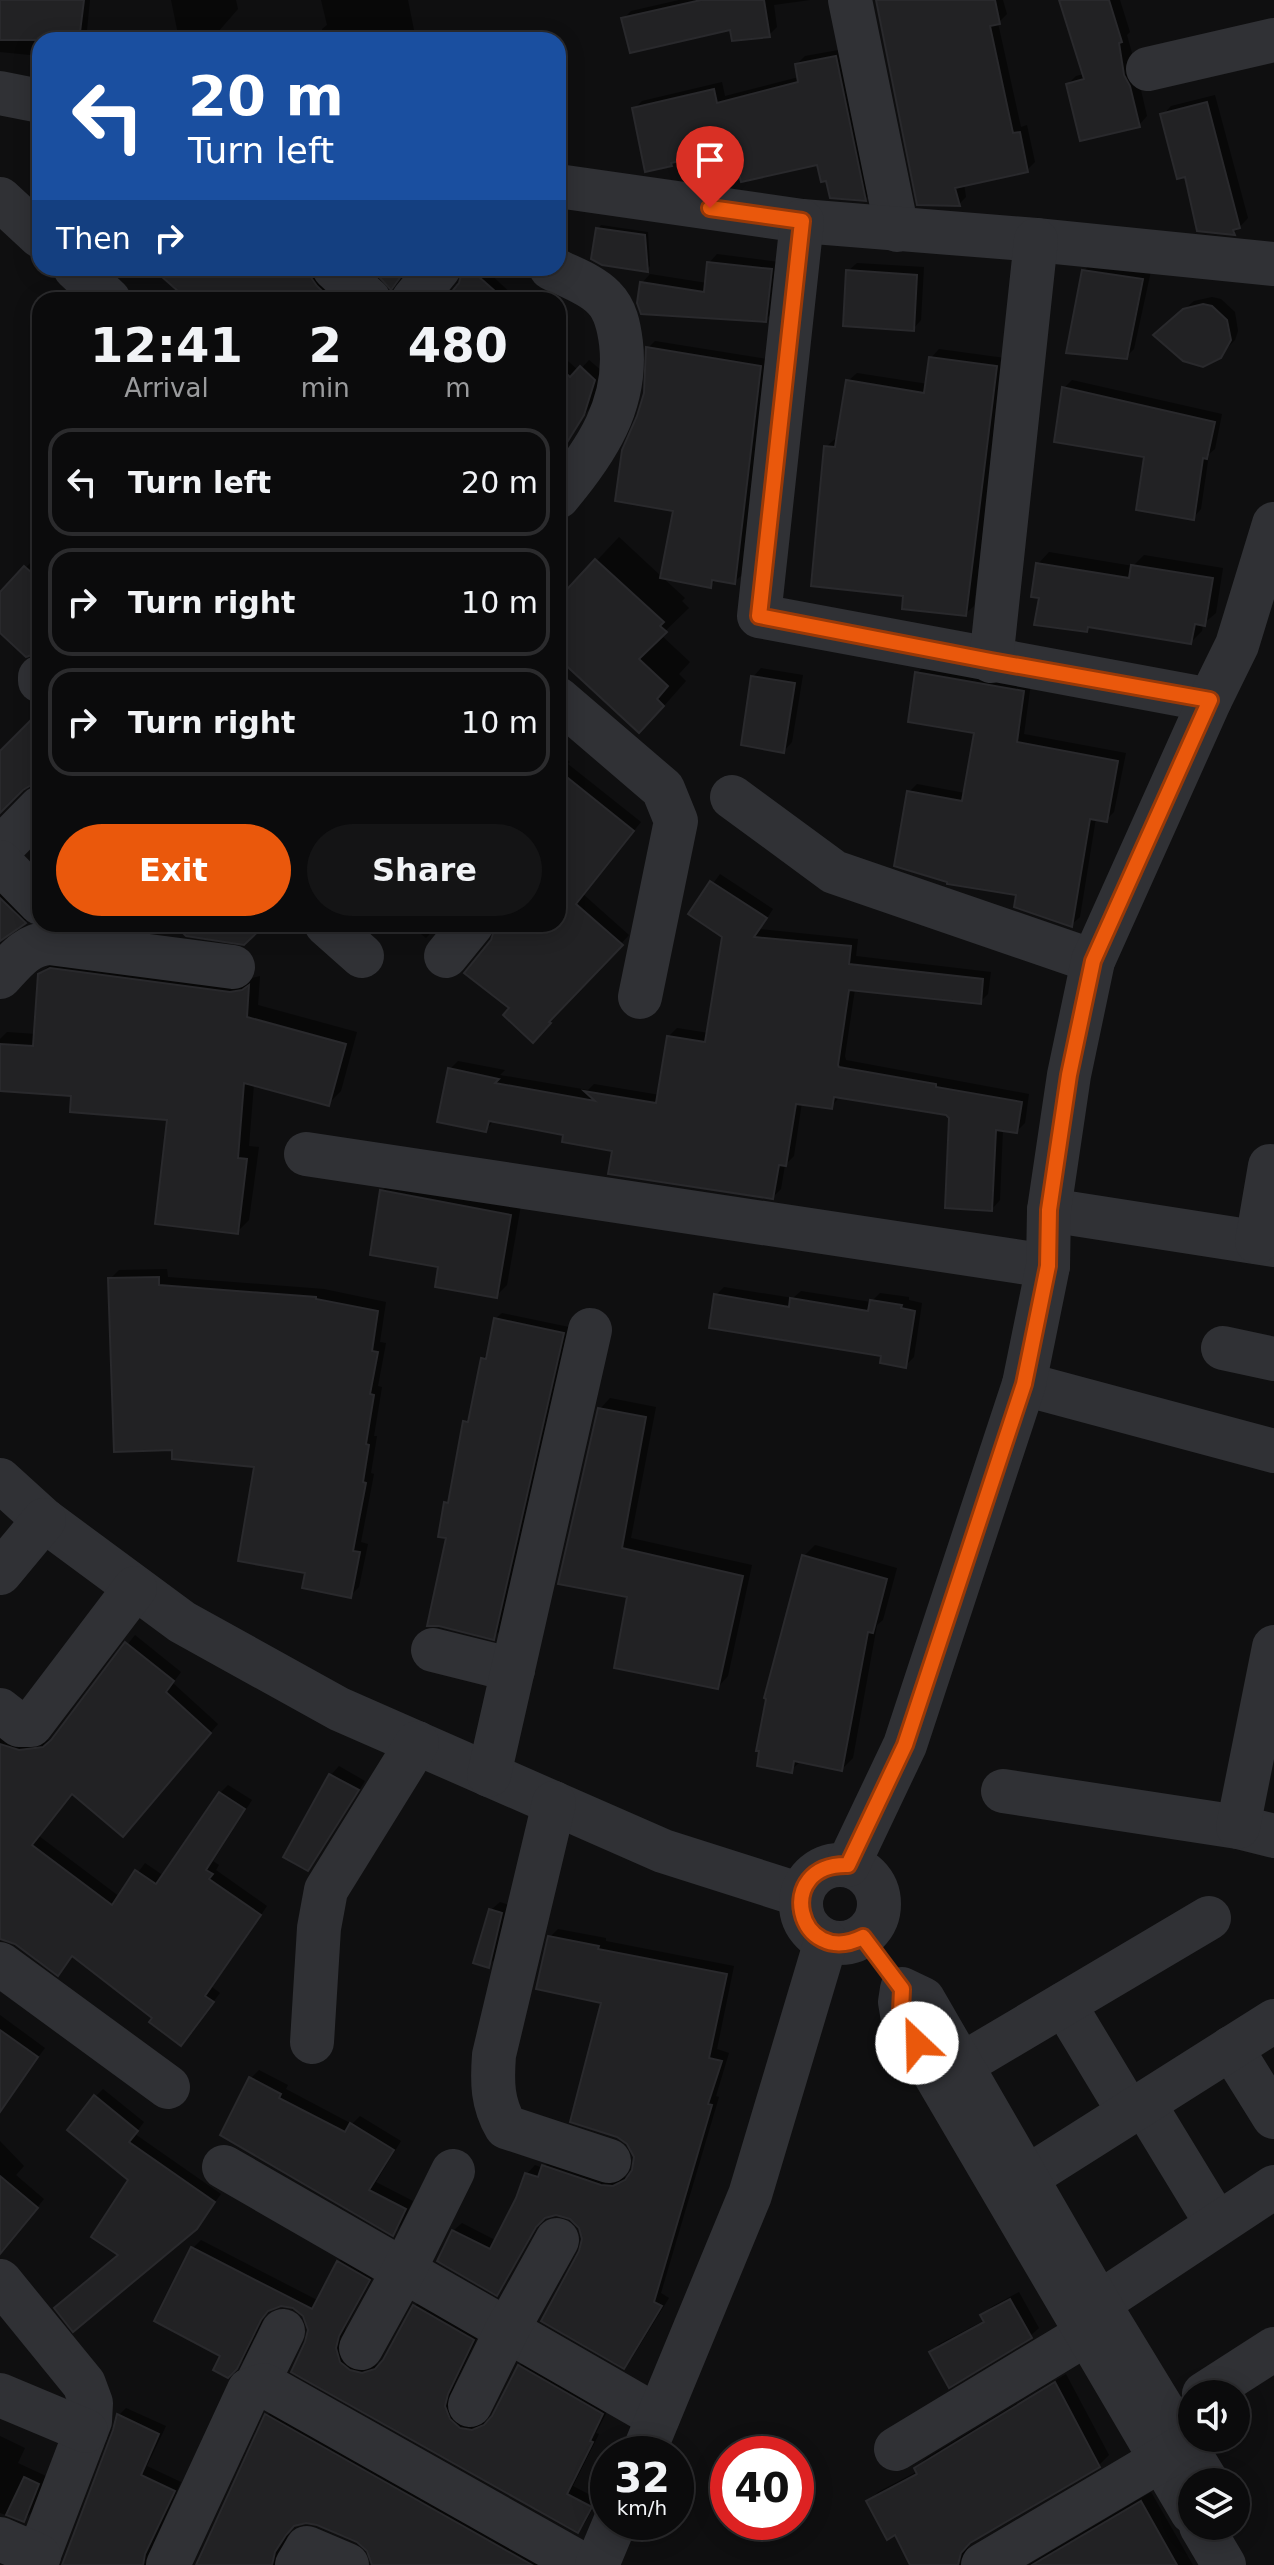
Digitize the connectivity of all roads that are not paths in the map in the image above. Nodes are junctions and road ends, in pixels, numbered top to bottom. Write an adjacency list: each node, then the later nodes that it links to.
1 (850, 0): 10 (street)
2 (1274, 40): 3 (street)
3 (1148, 69)
4 (0, 93): 5 (street)
5 (32, 99)
6 (566, 187): 8 (street)
7 (0, 199): 9 (street)
8 (802, 221): 10 (street); 22 (street)
9 (32, 229)
10 (897, 230): 11 (street)
11 (1036, 240): 12 (street); 22 (street)
12 (1274, 264)
13 (84, 276): 17 (street)
14 (343, 276): 18 (street)
15 (432, 276): 19 (street)
16 (565, 276): 20 (street)
17 (100, 292)
18 (360, 292)
19 (420, 292)
20 (566, 479)
21 (1274, 524): 23 (street)
22 (991, 661): 23 (street)
23 (1210, 700): 33 (street)
24 (566, 706): 36 (street)
25 (732, 797): 33 (street)
26 (32, 816): 27 (street)
27 (0, 849)
28 (0, 862): 29 (street)
29 (32, 895)
30 (335, 932): 32 (street)
31 (72, 936): 34 (street); 35 (street)
32 (362, 956)
33 (1093, 961): 39 (street)
34 (233, 967)
35 (0, 977)
36 (640, 997)
37 (306, 1154): 41 (street)
38 (1270, 1166): 40 (street)
39 (1049, 1210): 40 (street); 41 (street)
40 (1266, 1243)
41 (1048, 1266): 45 (street)
42 (590, 1330): 53 (street)
43 (1223, 1348): 44 (street)
44 (1274, 1359)
45 (1024, 1384): 46 (street); 60 (street)
46 (1274, 1451)
47 (0, 1480): 48 (street)
48 (44, 1520): 49 (street); 50 (street)
49 (0, 1573)
50 (135, 1588): 54 (street); 55 (street)
51 (1274, 1647): 59 (street)
52 (433, 1650): 53 (street)
53 (513, 1670): 56 (street)
54 (0, 1710)
55 (417, 1743): 56 (street); 68 (street)
56 (489, 1775): 58 (street)
57 (1003, 1791): 59 (street)
58 (554, 1803): 61 (street); 75 (street)
59 (1256, 1831)
60 (848, 1865): 61 (street); 63 (street)
61 (801, 1895): 63 (street)
62 (1209, 1918): 66 (street)
63 (844, 1939): 65 (street); 93 (street)
64 (0, 1964): 71 (street)
65 (902, 1989): 70 (street); 74 (street)
66 (1064, 2004): 70 (street); 72 (street)
67 (1274, 2021): 69 (street)
68 (312, 2042)
69 (1231, 2048): 72 (street); 73 (street)
70 (961, 2065): 74 (street)
71 (168, 2087)
72 (1137, 2108): 74 (street); 79 (street)
73 (1274, 2117)
74 (1006, 2160): 83 (street)
75 (609, 2161)
76 (224, 2167): 81 (street)
77 (453, 2171): 81 (street)
78 (1274, 2187): 79 (street)
79 (1217, 2224): 83 (street)
80 (557, 2240): 84 (street)
81 (404, 2270): 84 (street); 86 (street)
82 (0, 2281): 92 (street)
83 (1094, 2318): 94 (street); 95 (street)
84 (507, 2330): 91 (street); 93 (street)
85 (283, 2331): 89 (street)
86 (361, 2348)
87 (1274, 2349): 88 (street)
88 (1226, 2380)
89 (256, 2386): 102 (street); 105 (street)
90 (0, 2395): 92 (street)
91 (470, 2405)
92 (86, 2431): 101 (street)
93 (651, 2436)
94 (1176, 2440): 96 (street); 107 (street)
95 (896, 2449)
96 (1182, 2468)
97 (0, 2539): 101 (street)
98 (607, 2540): 106 (street)
99 (1209, 2540): 108 (street)
100 (1240, 2540): 109 (street)
101 (37, 2560)
102 (168, 2565)
103 (297, 2565): 104 (street)
104 (347, 2565)
105 (583, 2565)
106 (597, 2565)
107 (983, 2565)
108 (1224, 2565)
109 (1254, 2565)

